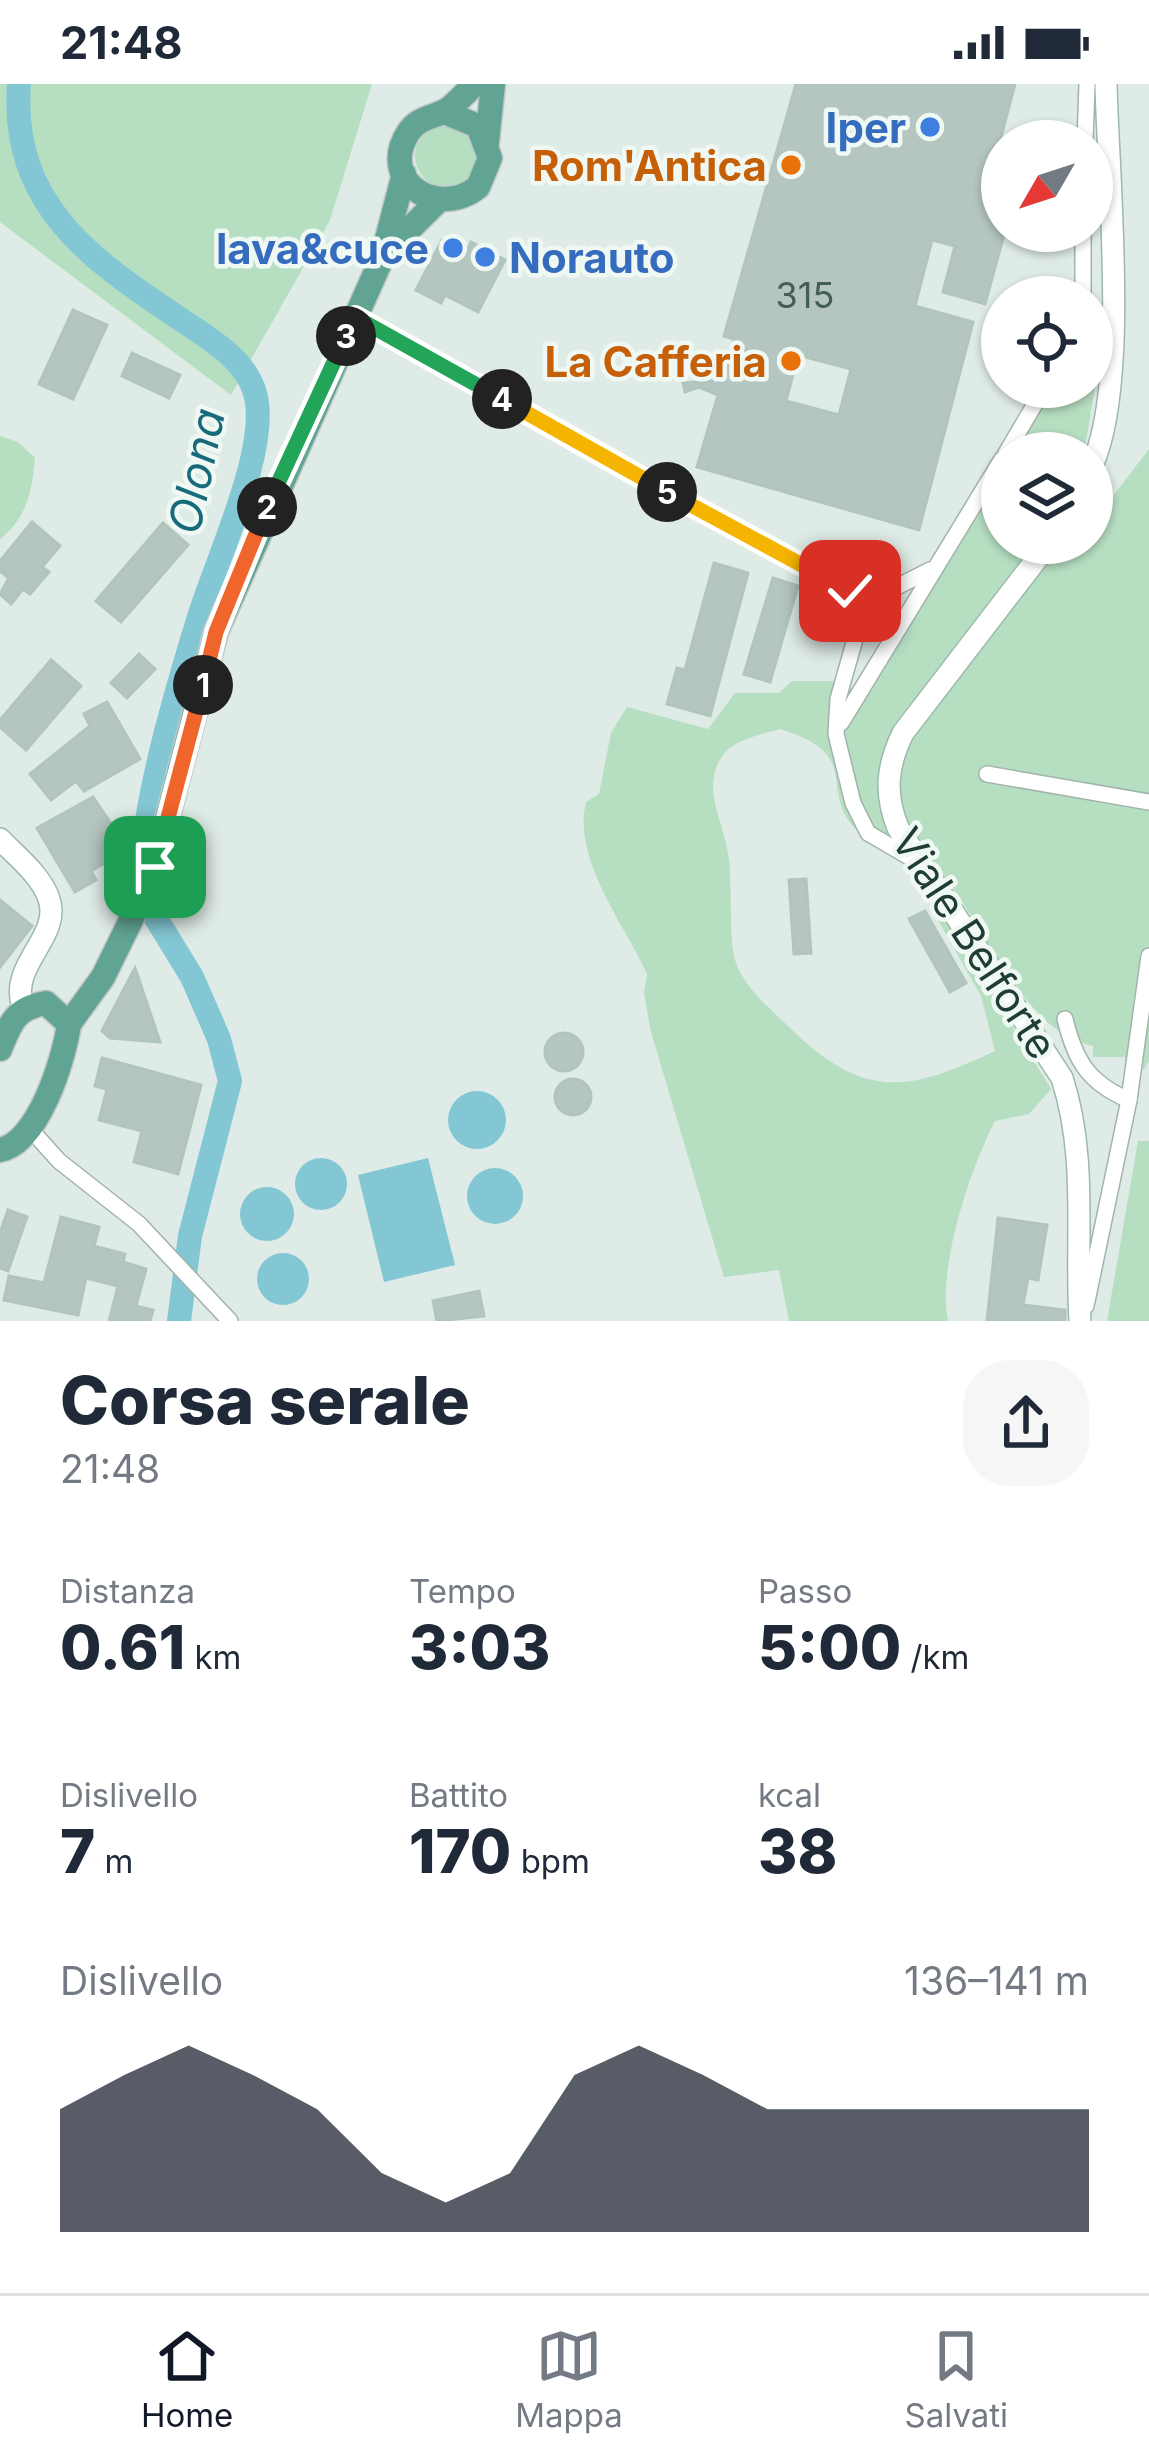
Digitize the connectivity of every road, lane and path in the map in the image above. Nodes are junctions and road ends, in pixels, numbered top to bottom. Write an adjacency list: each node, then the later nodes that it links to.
1 (475, 84): 5 (main road)
2 (493, 84): 7 (main road)
3 (1087, 84): 6 (street)
4 (1106, 84): 12 (main road)
5 (444, 112): 7 (main road); 8 (main road)
6 (1086, 120)
7 (488, 142): 9 (main road)
8 (404, 173): 9 (main road); 10 (main road)
9 (438, 201): 10 (main road)
10 (382, 258): 11 (main road)
11 (364, 308): 16 (street); 25 (main road)
12 (1098, 432)
13 (981, 492): 15 (street)
14 (1033, 564): 21 (main road, Viale Belforte)
15 (932, 568): 16 (street); 17 (street)
16 (841, 586): 17 (street)
17 (836, 734): 21 (street)
18 (987, 774): 19 (street)
19 (1149, 802)
20 (0, 839): 23 (main road)
21 (927, 872): 31 (main road, Viale Belforte)
22 (1149, 956): 27 (street)
23 (23, 1007): 25 (main road); 26 (main road)
24 (1065, 1019): 27 (street)
25 (69, 1024): 28 (main road)
26 (0, 1048)
27 (1129, 1100): 31 (street)
28 (17, 1143): 29 (main road); 30 (street)
29 (0, 1173)
30 (230, 1321)
31 (1081, 1321)

